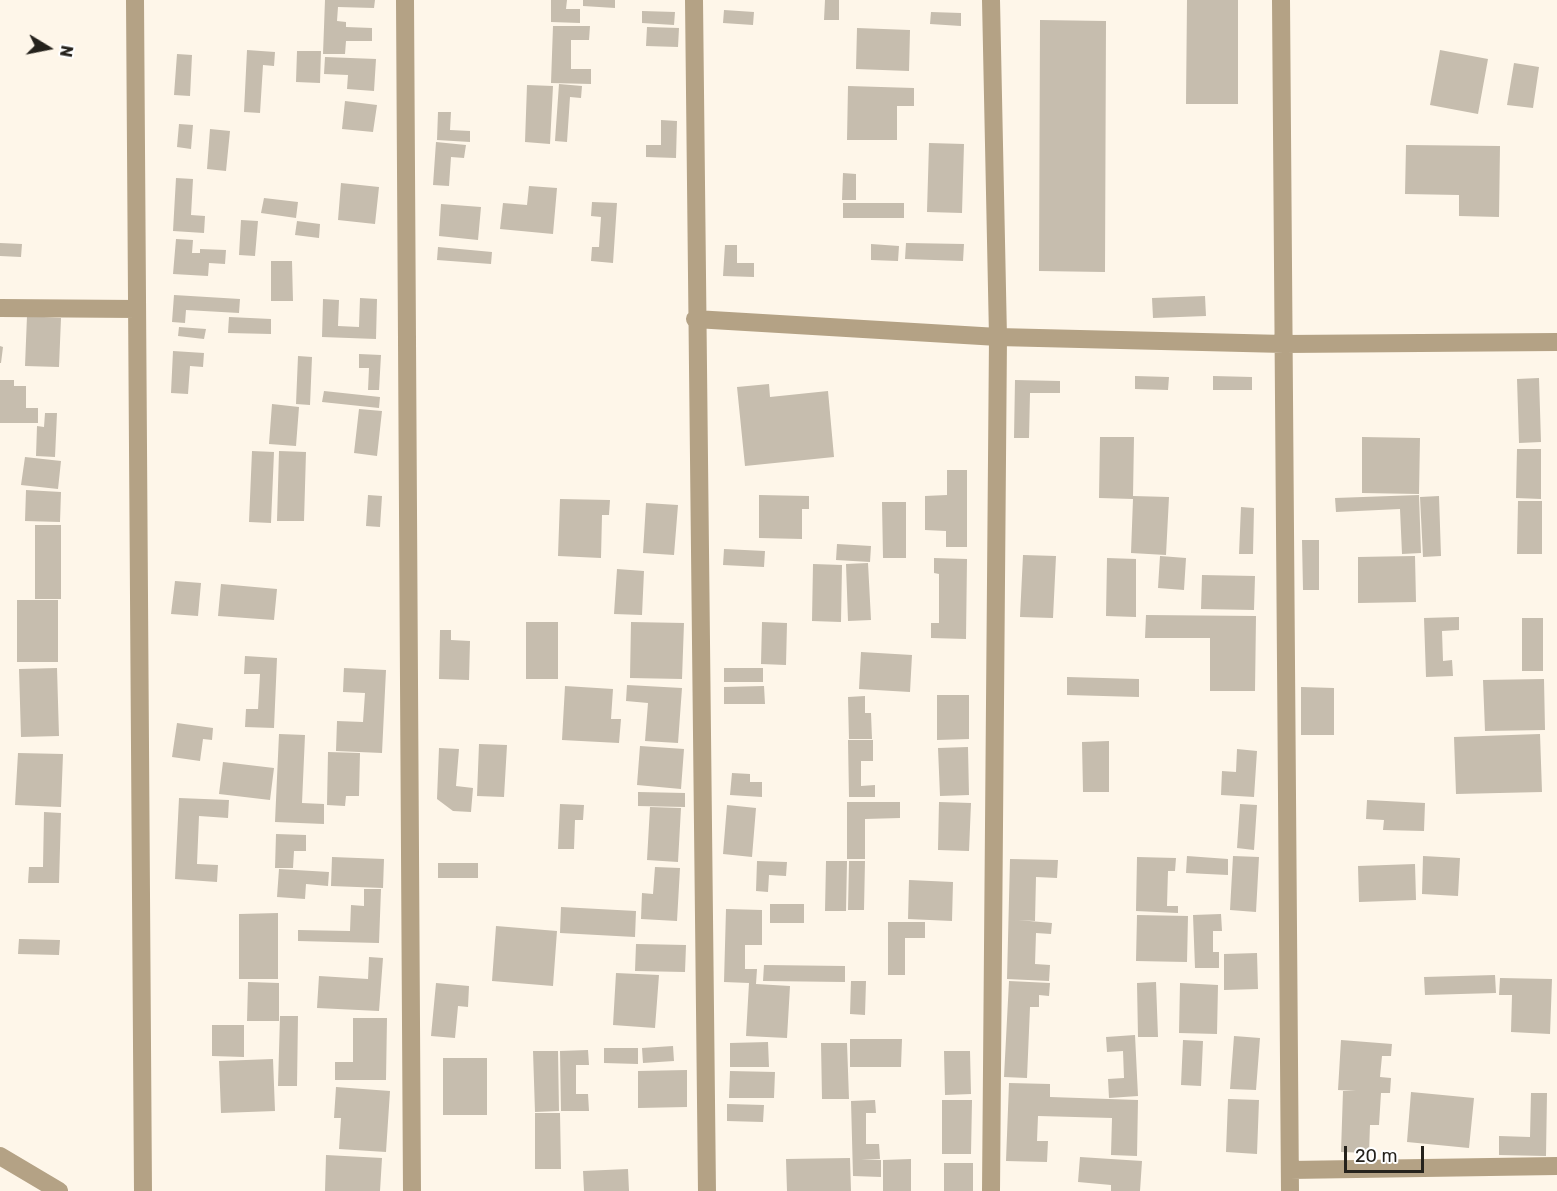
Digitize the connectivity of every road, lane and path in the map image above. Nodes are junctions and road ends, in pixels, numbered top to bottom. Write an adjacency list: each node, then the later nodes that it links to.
1 (135, 0): 7 (street)
2 (405, 0): 17 (street)
3 (694, 0): 8 (street)
4 (991, 0): 9 (street)
5 (1281, 0): 11 (street)
6 (0, 308): 7 (street)
7 (137, 309): 16 (street)
8 (695, 319): 9 (street); 18 (street)
9 (998, 337): 11 (street); 19 (street)
10 (1557, 342): 11 (street)
11 (1284, 344): 14 (street)
12 (0, 1156): 15 (street)
13 (1557, 1166): 14 (street)
14 (1290, 1170): 20 (street)
15 (59, 1191)
16 (143, 1191)
17 (412, 1191)
18 (707, 1191)
19 (992, 1191)
20 (1290, 1191)

